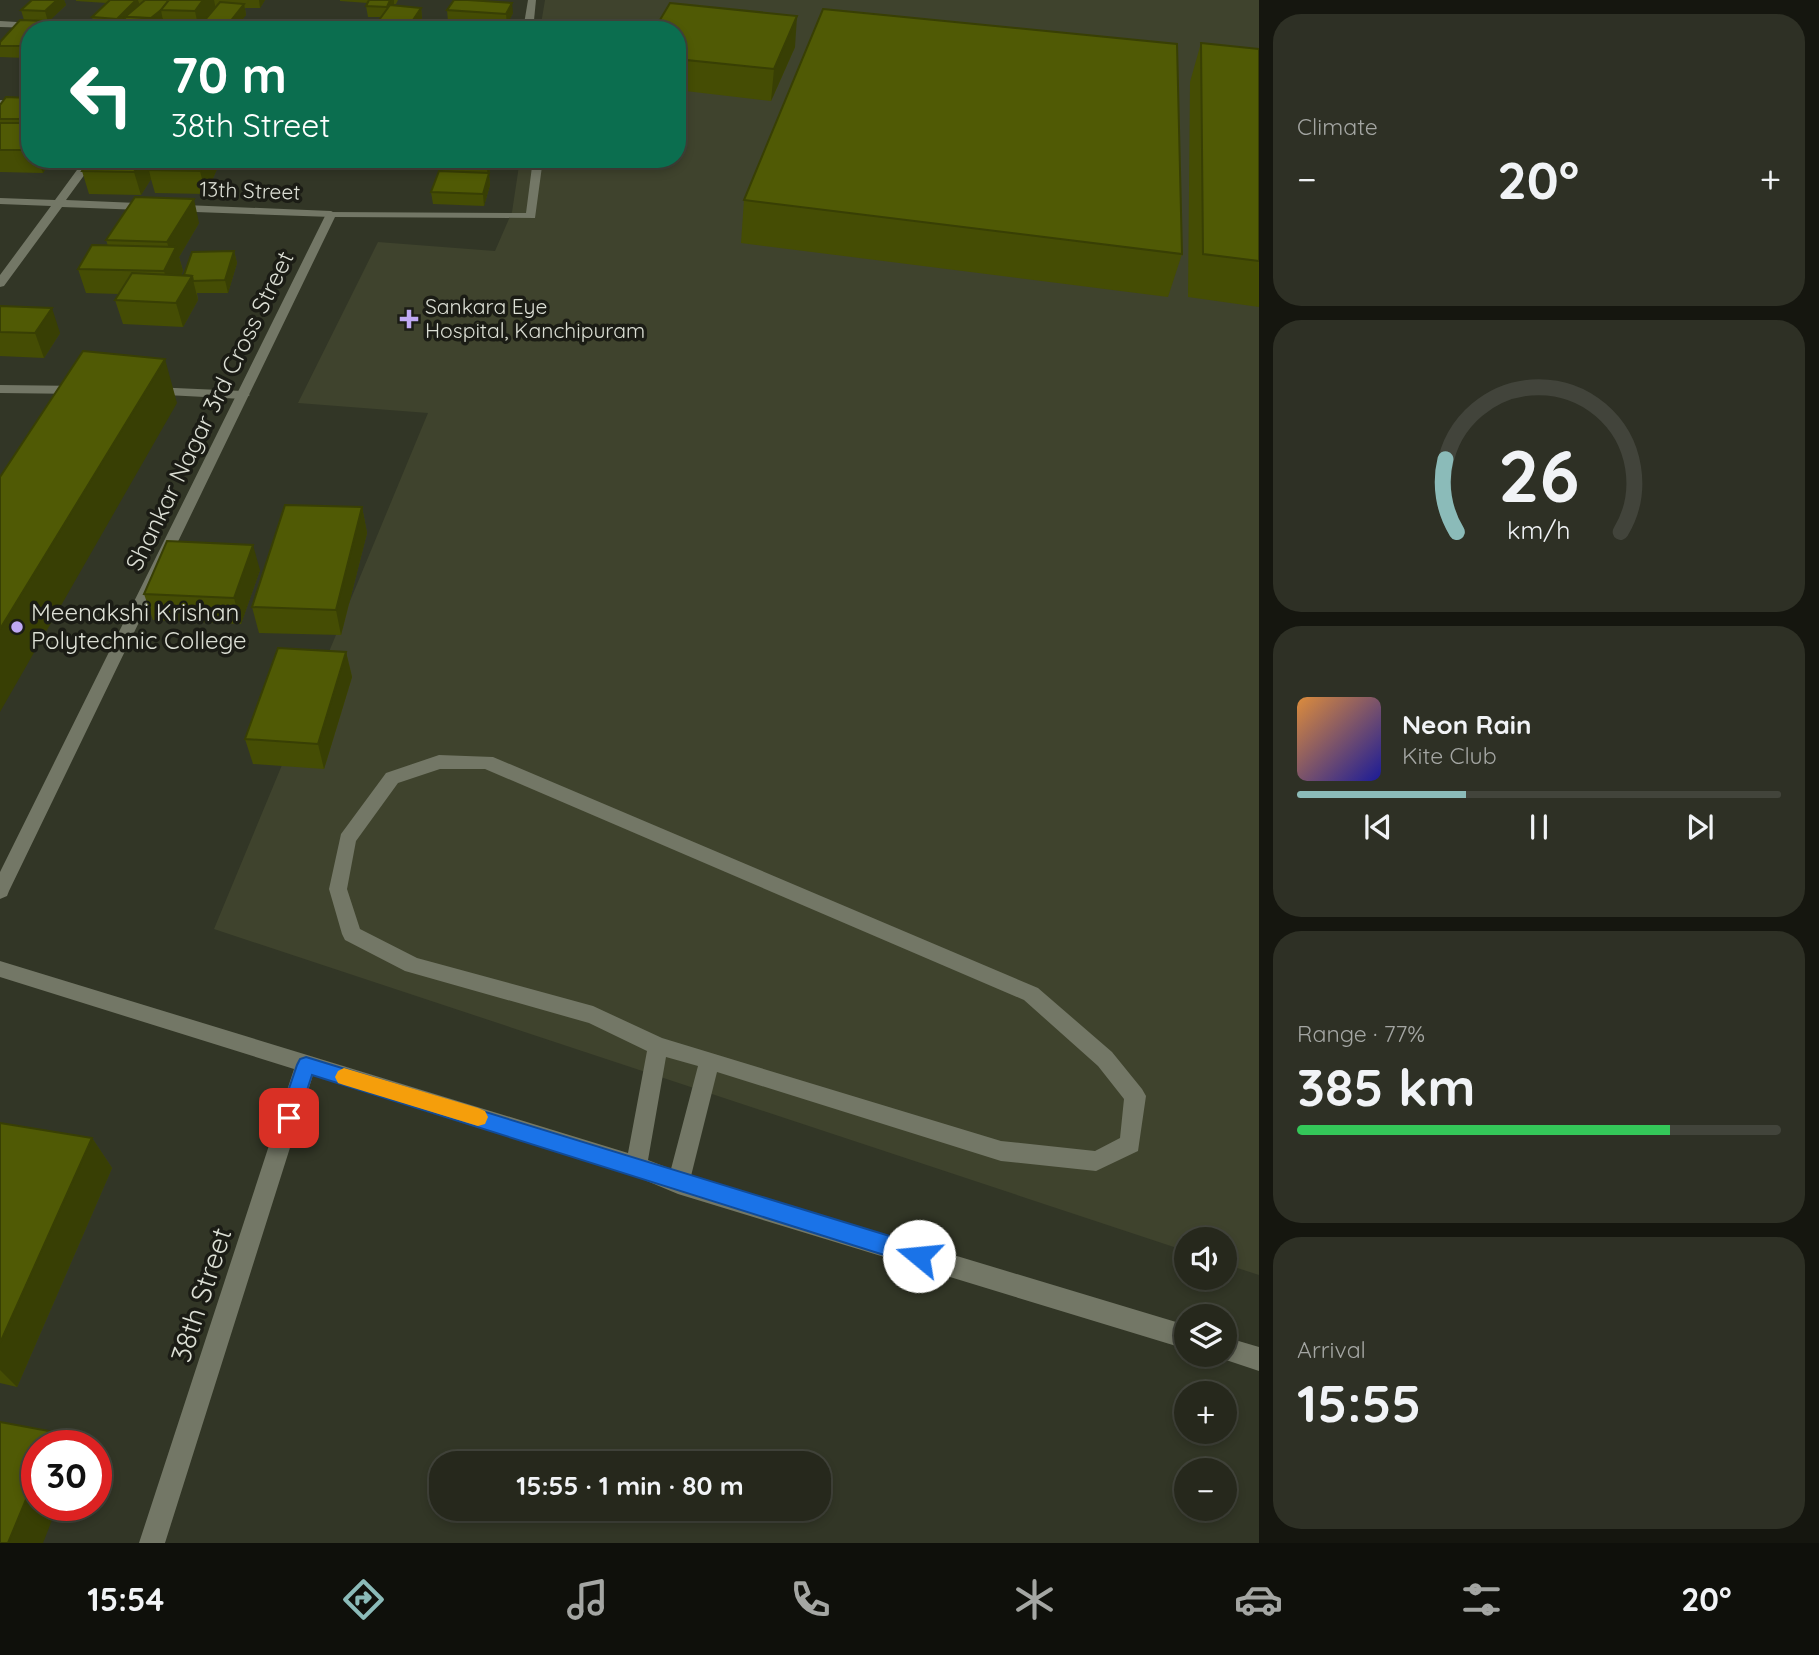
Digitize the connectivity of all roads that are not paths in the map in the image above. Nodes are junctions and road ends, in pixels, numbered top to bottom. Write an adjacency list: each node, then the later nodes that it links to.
1 (532, 0): 2 (street)
2 (529, 21)
3 (0, 24): 4 (street)
4 (21, 25)
5 (0, 103): 6 (street)
6 (21, 104)
7 (84, 168): 10 (street)
8 (537, 168): 11 (street, 13th Street)
9 (0, 201): 10 (street, 13th Street)
10 (59, 203): 11 (street, 13th Street); 12 (street)
11 (331, 214): 16 (street, Shankar Nagar 3rd Cross Street)
12 (0, 283)
13 (0, 389): 14 (street)
14 (93, 390)
15 (133, 390): 16 (street)
16 (243, 395): 17 (street, Shankar Nagar 3rd Cross Street)
17 (0, 891)
18 (0, 969): 21 (street)
19 (658, 1046): 20 (street); 20 (street); 22 (street)
20 (710, 1060): 23 (street)
21 (306, 1065): 22 (street); 27 (street, 38th Street)
22 (636, 1166): 23 (street)
23 (678, 1183): 24 (street)
24 (1174, 1333)
25 (1237, 1353): 26 (street)
26 (1259, 1359)
27 (152, 1543)

